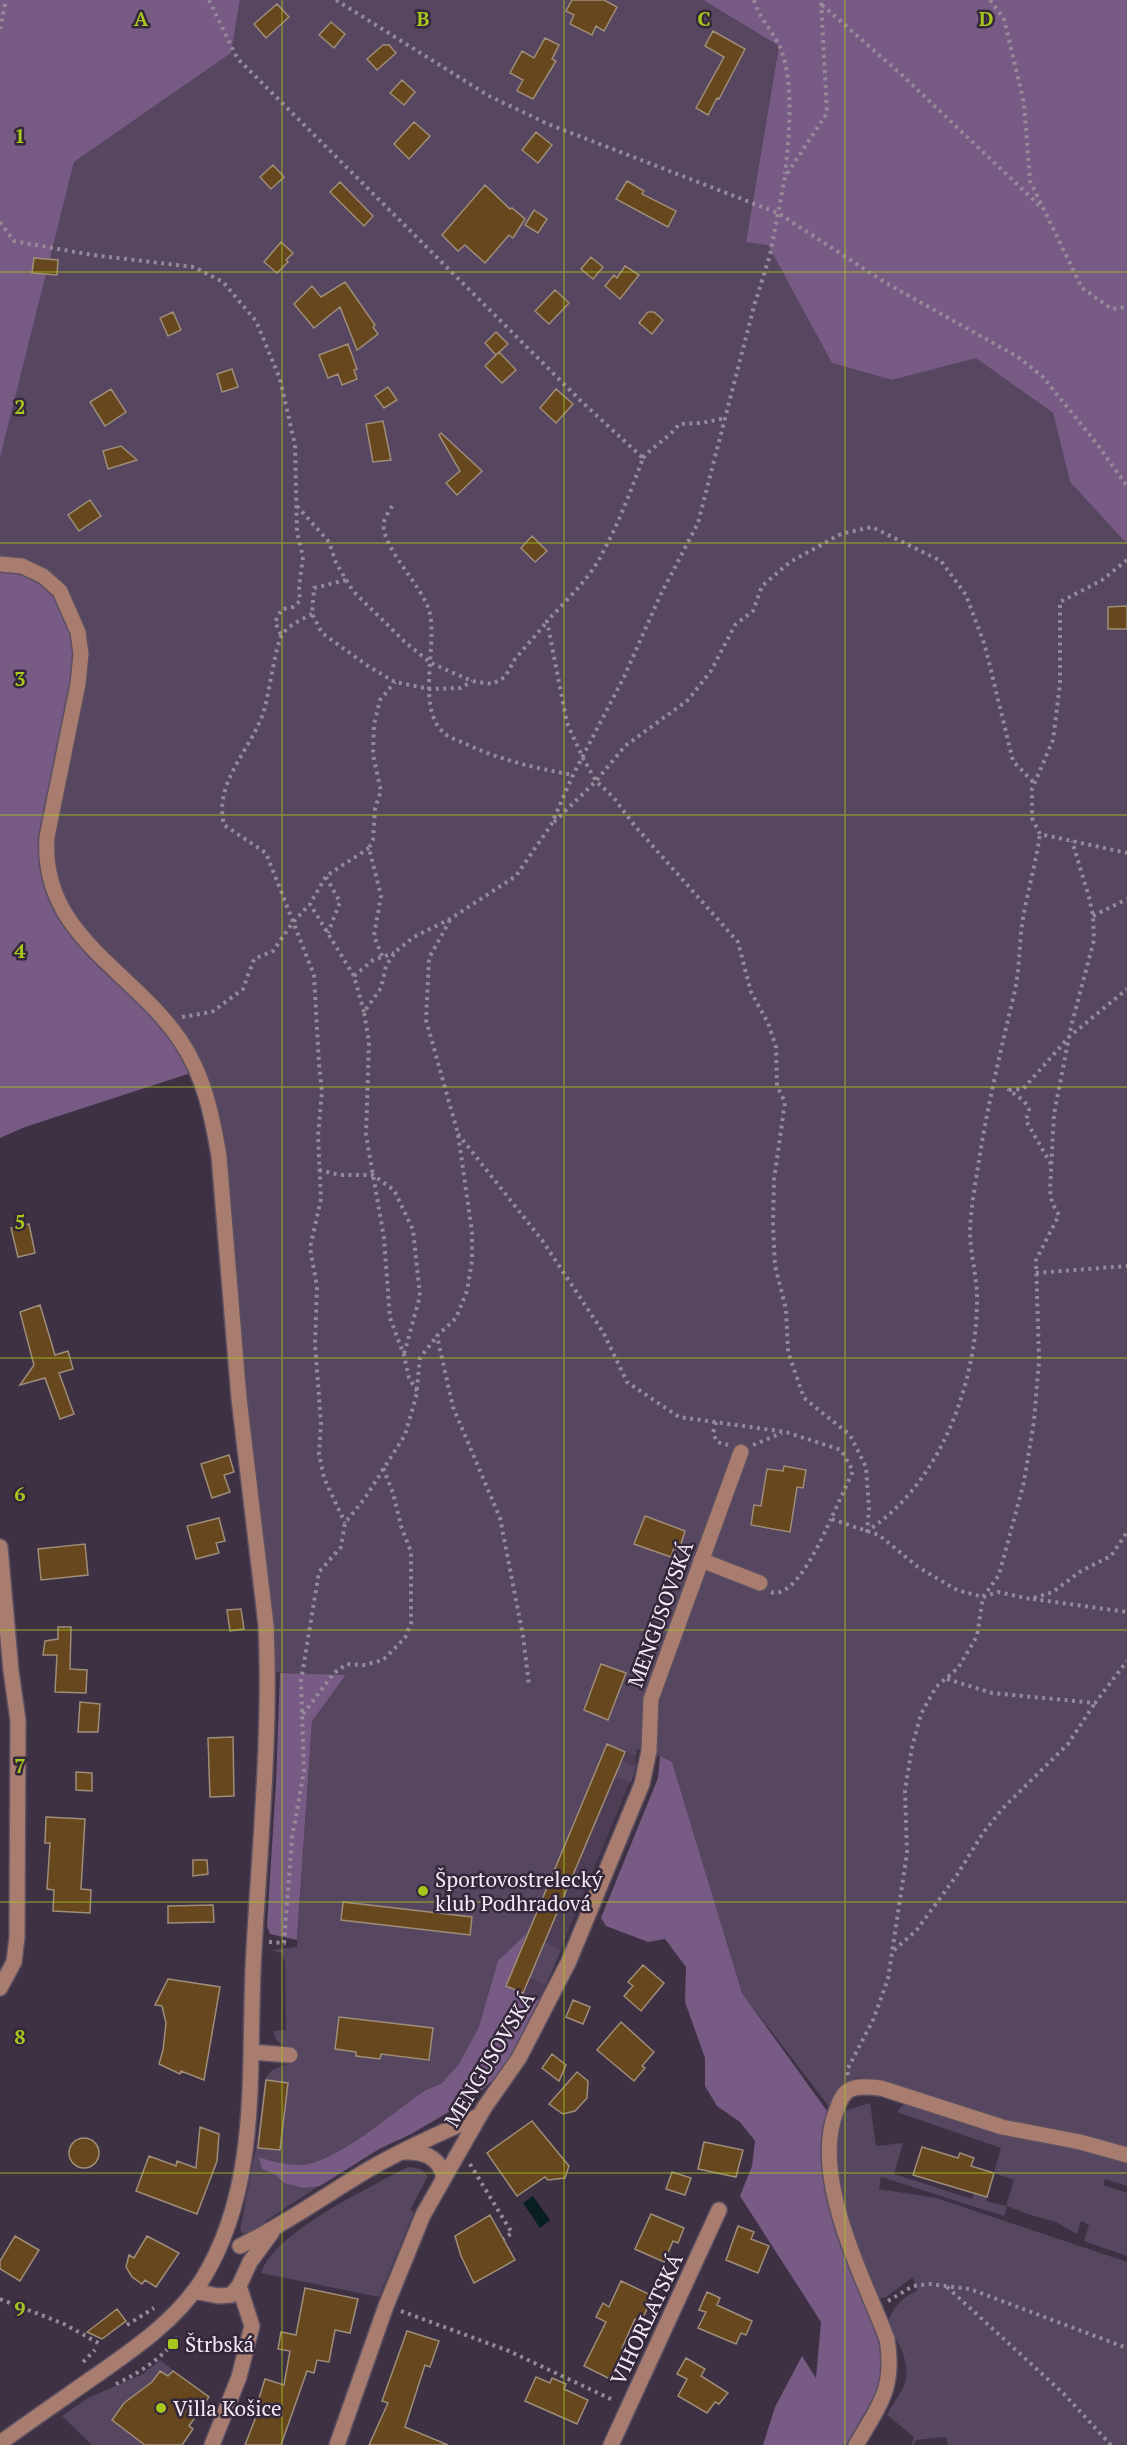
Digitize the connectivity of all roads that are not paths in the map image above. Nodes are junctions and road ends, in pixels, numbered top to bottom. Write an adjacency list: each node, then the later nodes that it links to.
1 (0, 564): 7 (street)
2 (737, 1449): 4 (street, MENGUSOVSKÁ)
3 (0, 1547): 6 (street)
4 (701, 1560): 5 (street); 9 (street, MENGUSOVSKÁ)
5 (755, 1581)
6 (0, 1988)
7 (252, 2052): 8 (street); 15 (street)
8 (290, 2055)
9 (479, 2116): 10 (street); 12 (street, MENGUSOVSKÁ)
10 (401, 2152): 12 (street); 14 (street)
11 (1127, 2155): 26 (street)
12 (444, 2177): 24 (street, MENGUSOVSKÁ)
13 (719, 2210): 25 (street, VIHORLATSKÁ)
14 (274, 2229): 16 (street); 17 (street)
15 (223, 2239): 16 (street); 19 (street)
16 (240, 2246): 17 (street)
17 (250, 2262): 18 (street)
18 (239, 2286): 20 (street); 21 (street)
19 (194, 2291): 20 (street); 22 (street)
20 (218, 2296): 21 (street)
21 (252, 2326): 23 (street)
22 (0, 2443)
23 (212, 2445)
24 (337, 2445)
25 (611, 2445)
26 (856, 2445)

